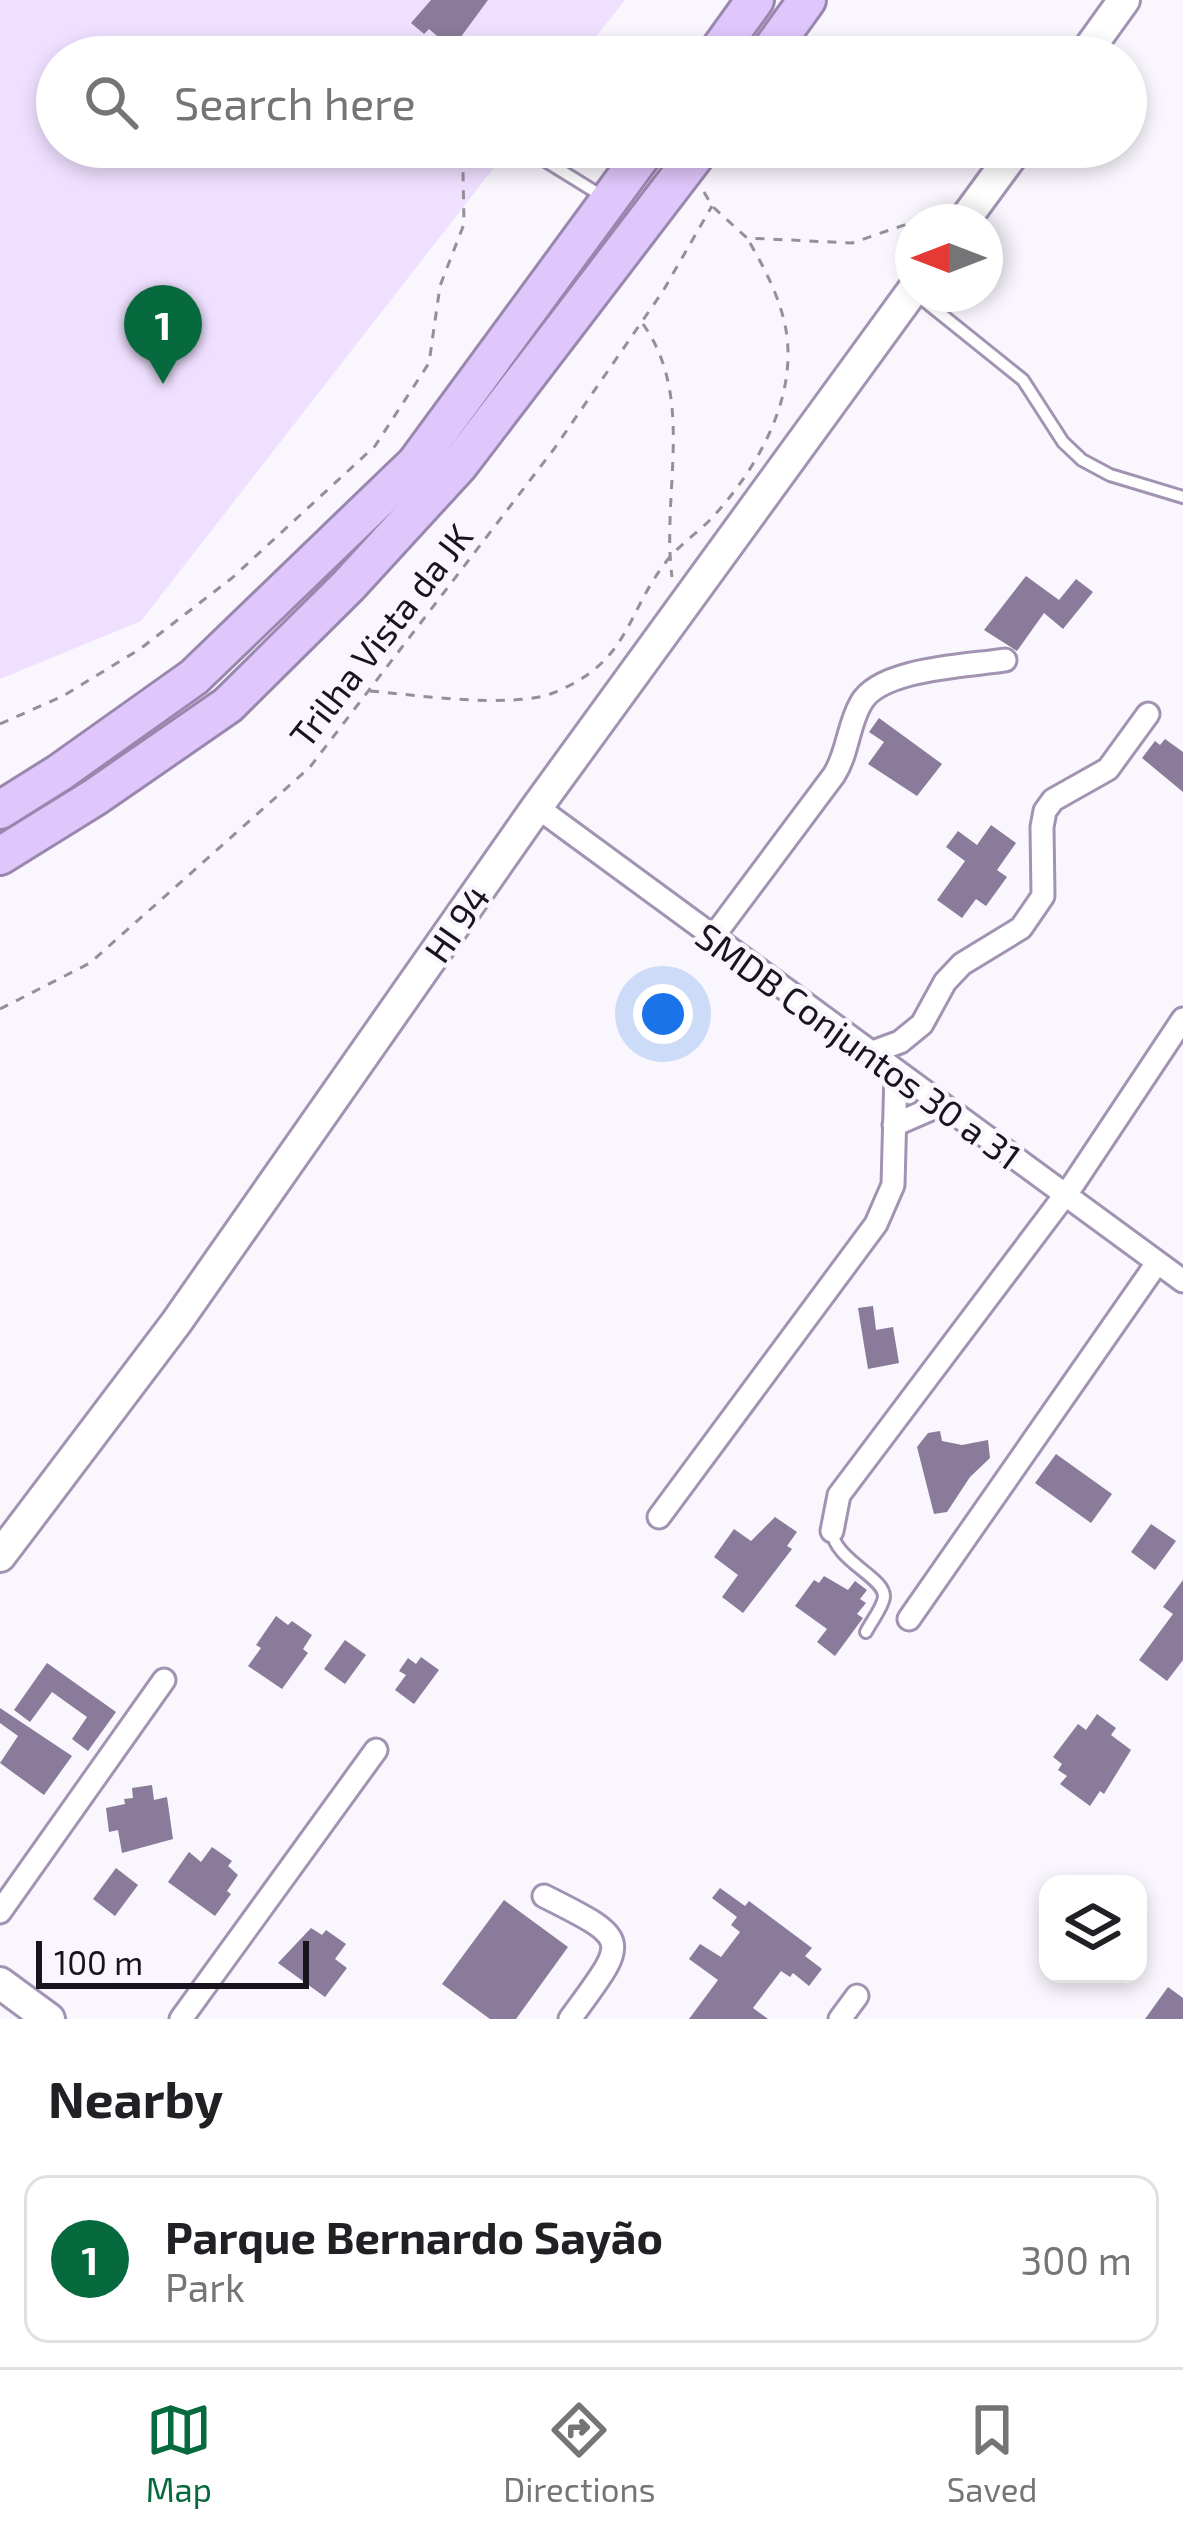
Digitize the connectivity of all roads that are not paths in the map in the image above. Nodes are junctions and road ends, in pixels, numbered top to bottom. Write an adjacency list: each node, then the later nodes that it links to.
1 (755, 0): 4 (highway)
2 (807, 0): 5 (highway)
3 (1124, 0): 6 (street)
4 (728, 36)
5 (781, 36)
6 (1098, 36)
7 (557, 168): 11 (lane)
8 (633, 168): 11 (highway)
9 (686, 168): 20 (highway)
10 (998, 168): 12 (street)
11 (609, 200): 19 (highway)
12 (963, 204)
13 (898, 312): 18 (street, HI 94)
14 (938, 312): 15 (lane)
15 (1183, 497)
16 (1005, 660): 21 (street)
17 (1148, 713): 23 (street)
18 (537, 807): 21 (street, SMDB Conjuntos 30 a 31); 32 (street, HI 94)
19 (0, 810)
20 (0, 856)
21 (713, 937): 23 (street, SMDB Conjuntos 30 a 31)
22 (1183, 1019): 27 (street)
23 (870, 1053): 24 (street, SMDB Conjuntos 30 a 31)
24 (896, 1072): 25 (street, SMDB Conjuntos 30 a 31); 26 (street)
25 (940, 1106): 26 (street); 27 (street, SMDB Conjuntos 30 a 31)
26 (894, 1125): 30 (street)
27 (1064, 1197): 28 (street, SMDB Conjuntos 30 a 31); 31 (street)
28 (1157, 1263): 29 (street, SMDB Conjuntos 30 a 31); 33 (street)
29 (1183, 1281)
30 (658, 1517)
31 (832, 1531): 34 (lane)
32 (0, 1556)
33 (909, 1619)
34 (866, 1631)
35 (164, 1680): 38 (street)
36 (376, 1750): 42 (street)
37 (544, 1896): 43 (street)
38 (0, 1912)
39 (0, 1983): 41 (street)
40 (857, 1996): 44 (street)
41 (49, 2019)
42 (181, 2019)
43 (570, 2019)
44 (840, 2019)

